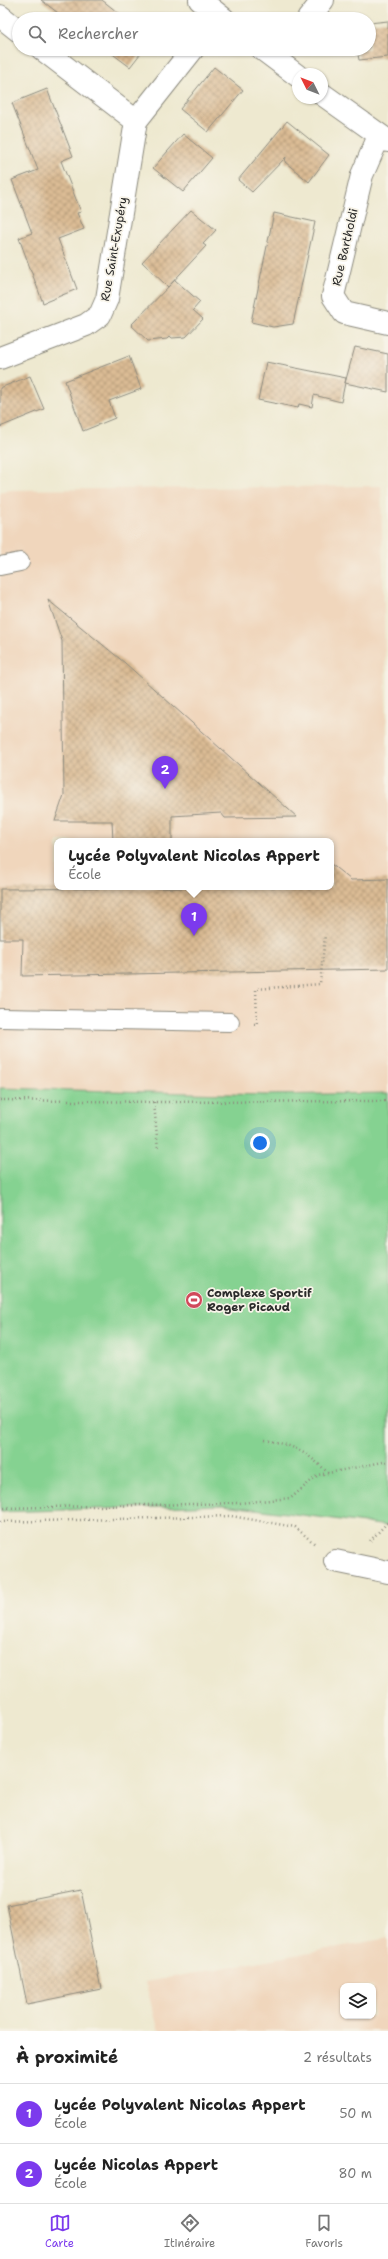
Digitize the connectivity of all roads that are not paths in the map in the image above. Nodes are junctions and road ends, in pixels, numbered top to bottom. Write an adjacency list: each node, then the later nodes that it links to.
1 (200, 0): 3 (street)
2 (323, 0): 4 (street)
3 (213, 12)
4 (314, 12)
5 (0, 16): 6 (street)
6 (12, 25)
7 (51, 56): 12 (street)
8 (188, 56): 12 (street, Rue Saint-Exupéry)
9 (277, 56): 10 (street)
10 (292, 70)
11 (328, 98): 13 (street)
12 (136, 122): 15 (street, Rue Saint-Exupéry)
13 (384, 138): 14 (street, Rue Bartholdi)
14 (388, 323)
15 (0, 358)
16 (20, 562): 17 (lane)
17 (0, 566)
18 (0, 1018): 19 (lane)
19 (230, 1022)
20 (335, 1561): 21 (street)
21 (388, 1572)

